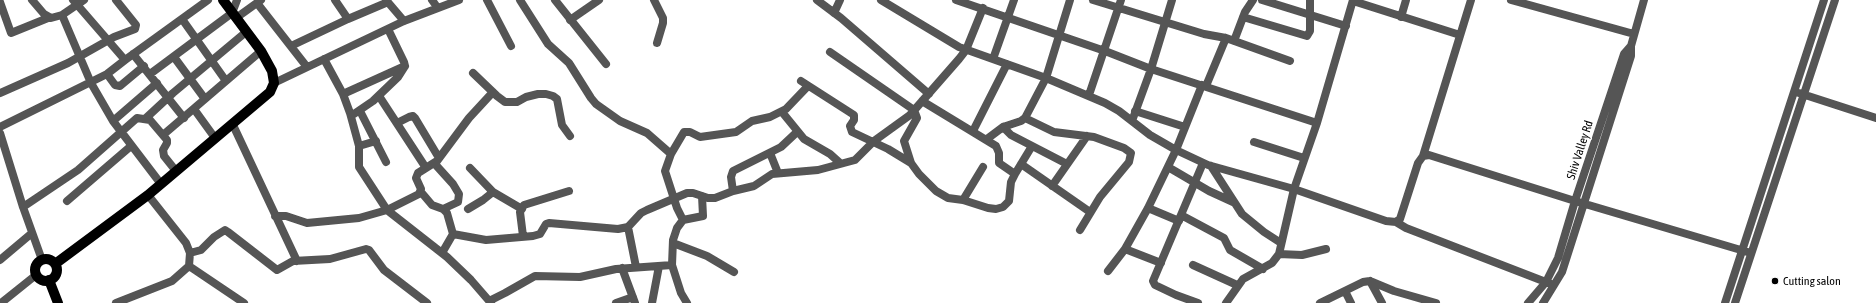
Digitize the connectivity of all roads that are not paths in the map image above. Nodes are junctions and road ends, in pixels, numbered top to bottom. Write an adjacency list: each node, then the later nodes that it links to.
1 (32, 0): 45 (street)
2 (116, 0): 59 (street)
3 (208, 0): 48 (street)
4 (222, 0): 42 (main road)
5 (237, 0): 42 (street)
6 (335, 0): 46 (street)
7 (432, 0): 37 (street)
8 (459, 0): 37 (street)
9 (487, 0): 64 (street)
10 (520, 0): 139 (street)
11 (555, 0): 49 (street)
12 (598, 0): 49 (street)
13 (654, 0): 62 (street)
14 (817, 0): 39 (street)
15 (840, 0): 39 (street)
16 (881, 0): 66 (street)
17 (958, 0): 38 (street)
18 (1014, 0): 47 (street)
19 (1070, 0): 57 (street)
20 (1093, 0): 36 (street)
21 (1172, 0): 51 (street)
22 (1253, 0): 43 (street)
23 (1262, 0): 41 (street)
24 (1310, 0): 41 (street)
25 (1406, 0): 44 (street)
26 (1471, 0): 56 (street)
27 (1511, 0): 55 (street)
28 (1644, 0): 55 (street, Shiv Valley Rd)
29 (1824, 0): 95 (street)
30 (1835, 0): 100 (street)
31 (387, 1): 46 (street); 50 (street)
32 (1353, 1): 44 (street); 52 (street)
33 (0, 2): 45 (street)
34 (78, 2): 40 (street); 59 (street)
35 (259, 2): 42 (street); 63 (street)
36 (1119, 4): 51 (street); 68 (street)
37 (437, 8): 50 (street)
38 (983, 8): 47 (street); 66 (street)
39 (834, 12): 98 (street)
40 (62, 15): 45 (street); 71 (street)
41 (1310, 15): 43 (street); 52 (street)
42 (234, 16): 54 (main road); 60 (street)
43 (1243, 17): 61 (street)
44 (1401, 17): 56 (street)
45 (48, 18)
46 (348, 18): 63 (street)
47 (1009, 18): 57 (street); 74 (street)
48 (182, 19): 60 (street); 70 (street)
49 (570, 20): 78 (street)
50 (404, 21): 53 (street)
51 (1166, 22): 58 (street); 83 (street)
52 (1346, 26): 118 (street)
53 (388, 29): 73 (street); 81 (street)
54 (246, 32): 67 (main road); 76 (street)
55 (1634, 34): 65 (street, Shiv Valley Rd)
56 (1460, 35): 141 (street)
57 (1060, 36): 68 (street); 87 (street)
58 (1226, 38): 61 (street); 93 (street)
59 (108, 40): 71 (street); 75 (street)
60 (196, 40): 72 (street); 76 (street)
61 (1234, 41): 77 (street)
62 (657, 43)
63 (290, 46): 82 (street)
64 (511, 46)
65 (1631, 46): 170 (street, Shiv Valley Rd); 172 (street)
66 (966, 50): 74 (street); 98 (street)
67 (261, 51): 89 (street); 92 (main road)
68 (1105, 51): 83 (street); 99 (street)
69 (830, 52): 106 (street)
70 (133, 54): 75 (street); 80 (street)
71 (80, 57): 90 (street); 96 (street)
72 (174, 57): 86 (street); 88 (street)
73 (324, 59): 82 (street); 97 (street)
74 (993, 59): 79 (street)
75 (125, 60): 85 (street)
76 (212, 61): 88 (street); 89 (street)
77 (1290, 62)
78 (606, 64)
79 (1007, 64): 87 (street); 124 (street)
80 (144, 66): 85 (street); 86 (street)
81 (405, 66): 97 (street); 101 (street)
82 (307, 67): 92 (street)
83 (1151, 70): 93 (street); 108 (street)
84 (474, 73): 94 (street)
85 (107, 74): 90 (street)
86 (150, 74): 91 (street)
87 (1046, 78): 99 (street); 113 (street)
88 (190, 79): 102 (street); 103 (street)
89 (226, 81): 103 (street)
90 (91, 82): 115 (street); 120 (street)
91 (157, 83): 102 (street); 115 (street)
92 (274, 83): 119 (main road)
93 (1204, 86): 118 (street); 122 (street)
94 (493, 92): 128 (street); 143 (street)
95 (1794, 92): 100 (street); 193 (street)
96 (0, 93)
97 (343, 94): 110 (street)
98 (929, 94): 104 (street)
99 (1089, 95): 116 (street)
100 (1804, 95): 114 (street); 196 (street)
101 (378, 96): 107 (street); 117 (street)
102 (169, 98): 111 (street); 112 (street)
103 (205, 99): 105 (street)
104 (922, 101): 106 (street); 124 (street)
105 (194, 109): 112 (street); 130 (street)
106 (914, 110): 133 (street); 146 (street)
107 (360, 111): 110 (street); 132 (street)
108 (1135, 111): 116 (street); 122 (street)
109 (782, 112): 125 (street); 133 (street); 139 (street)
110 (351, 116): 136 (street)
111 (146, 118): 123 (street); 127 (street)
112 (184, 118): 127 (street)
113 (1025, 118): 121 (street); 129 (street)
114 (1876, 118)
115 (113, 121): 123 (street)
116 (1132, 121): 138 (street)
117 (397, 123): 143 (street); 150 (street)
118 (1317, 123): 142 (street)
119 (233, 124): 130 (main road); 180 (street)
120 (0, 127)
121 (1002, 127): 131 (street); 137 (street)
122 (1185, 127): 138 (street)
123 (121, 131): 135 (street); 173 (street)
124 (972, 131): 131 (street)
125 (797, 132): 140 (street); 145 (street)
126 (0, 133): 173 (street)
127 (163, 135): 154 (street)
128 (570, 136)
129 (1087, 136): 148 (street); 179 (street)
130 (215, 138): 154 (main road)
131 (987, 139): 156 (street)
132 (376, 141): 136 (street); 144 (street)
133 (874, 142): 145 (street); 146 (street)
134 (1254, 142): 142 (street)
135 (131, 146): 157 (street); 169 (street)
136 (359, 146): 178 (street)
137 (1032, 146): 147 (street); 148 (street)
138 (1176, 150): 149 (street); 153 (street)
139 (671, 154): 167 (street)
140 (770, 154): 155 (street); 162 (street)
141 (1424, 156): 170 (street); 183 (street)
142 (1304, 158): 160 (street)
143 (437, 160): 150 (street); 176 (street)
144 (386, 162)
145 (840, 163): 155 (street)
146 (911, 163): 168 (street)
147 (1021, 164): 156 (street); 159 (street)
148 (1067, 164): 159 (street)
149 (1207, 164): 158 (street); 160 (street); 171 (street)
150 (426, 168): 163 (street)
151 (470, 168): 164 (street)
152 (983, 168): 168 (street)
153 (1168, 168): 158 (street); 175 (street)
154 (176, 171): 157 (main road)
155 (778, 172): 162 (street)
156 (1015, 174): 168 (street)
157 (161, 184): 165 (main road)
158 (1195, 184): 171 (street); 181 (street)
159 (1052, 186): 179 (street)
160 (1294, 189): 183 (street); 190 (street)
161 (569, 190): 177 (street)
162 (733, 191): 166 (street)
163 (421, 192): 176 (street); 178 (street)
164 (493, 192): 174 (street); 177 (street)
165 (148, 195): 194 (street); 202 (main road)
166 (702, 196): 167 (street); 182 (street)
167 (673, 198): 182 (street); 184 (street)
168 (963, 200)
169 (67, 201)
170 (1575, 201): 172 (street); 215 (street, Shiv Valley Rd)
171 (1233, 202): 190 (street)
172 (1585, 204): 193 (street); 217 (street)
173 (23, 207): 186 (street)
174 (468, 208)
175 (1148, 208): 181 (street); 191 (street)
176 (443, 209): 187 (street)
177 (522, 209): 188 (street)
178 (386, 210): 180 (street); 195 (street)
179 (1090, 212): 185 (street)
180 (275, 216): 200 (street)
181 (1180, 218): 201 (street); 209 (street)
182 (683, 220): 189 (street)
183 (1396, 222): 215 (street)
184 (628, 227): 188 (street); 207 (street)
185 (1080, 230)
186 (32, 233): 198 (street); 199 (street)
187 (453, 234): 188 (street); 195 (street)
188 (523, 236)
189 (673, 243): 203 (street); 211 (street)
190 (1281, 243): 197 (street)
191 (1126, 249): 201 (street); 210 (street)
192 (1326, 249): 197 (street)
193 (1742, 251): 196 (street); 237 (street)
194 (190, 253): 200 (street); 205 (street)
195 (442, 253): 221 (street)
196 (1751, 253): 238 (street)
197 (1279, 254): 209 (street)
198 (0, 260)
199 (42, 260): 202 (main road); 212 (main road)
200 (297, 261): 220 (street)
201 (1161, 263): 229 (street)
202 (55, 264): 213 (main road)
203 (672, 265): 206 (street); 228 (street)
204 (1193, 265): 216 (street)
205 (189, 266): 224 (street); 225 (street)
206 (659, 266): 207 (street); 227 (street)
207 (636, 267): 208 (street)
208 (622, 268): 219 (street); 221 (street)
209 (1262, 269): 216 (street)
210 (1108, 271)
211 (734, 272)
212 (36, 275): 213 (main road); 222 (street)
213 (49, 280): 223 (main road)
214 (1370, 281): 218 (street); 233 (street); 234 (street)
215 (1546, 282): 217 (street); 235 (street, Shiv Valley Rd)
216 (1237, 285): 230 (street)
217 (1555, 286): 236 (street)
218 (1344, 291): 231 (street); 232 (street)
219 (634, 300): 226 (street)
220 (425, 302)
221 (490, 302)
222 (1, 303)
223 (58, 303)
224 (116, 303)
225 (244, 303)
226 (616, 303)
227 (652, 303)
228 (688, 303)
229 (1198, 303)
230 (1226, 303)
231 (1320, 303)
232 (1351, 303)
233 (1382, 303)
234 (1436, 303)
235 (1528, 303)
236 (1543, 303)
237 (1725, 303)
238 (1735, 303)

